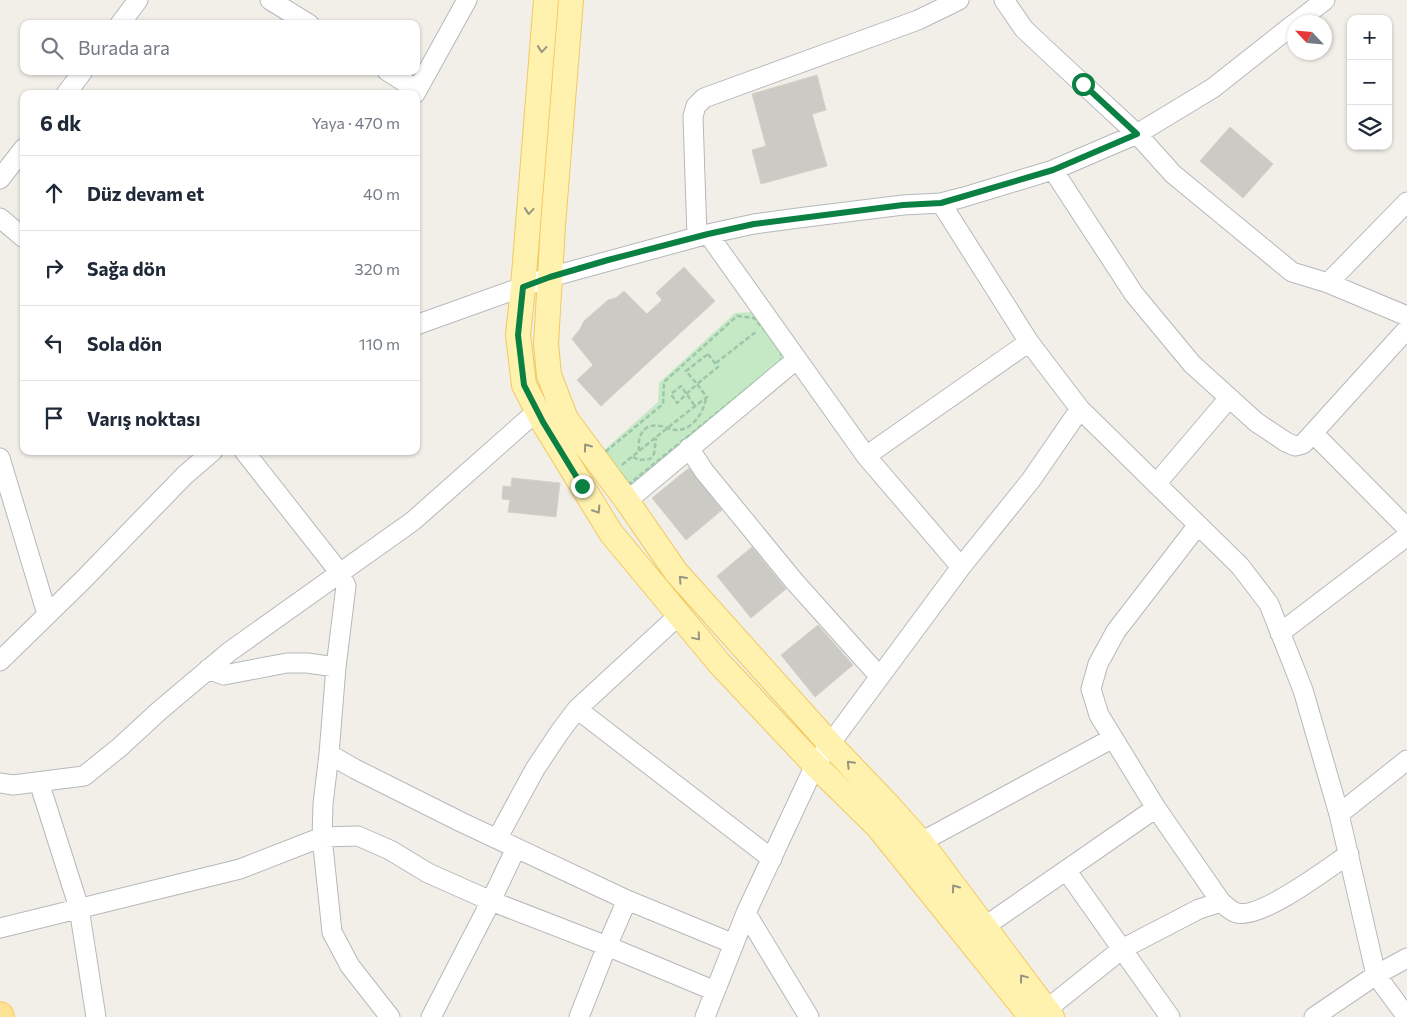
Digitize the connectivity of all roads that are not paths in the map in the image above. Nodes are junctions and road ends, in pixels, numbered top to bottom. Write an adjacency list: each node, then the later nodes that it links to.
1 (138, 0): 10 (street)
2 (270, 0): 11 (street)
3 (467, 0): 17 (street)
4 (546, 0): 29 (main road, one-way to 29)
5 (571, 0): 27 (main road)
6 (959, 0): 26 (street)
7 (1004, 0): 18 (street)
8 (1325, 0): 9 (street)
9 (1306, 15)
10 (123, 20)
11 (302, 20)
12 (1287, 30): 18 (street)
13 (80, 75): 15 (street)
14 (393, 75): 16 (street)
15 (69, 90)
16 (413, 90)
17 (417, 90)
18 (1137, 134): 20 (street); 28 (street)
19 (20, 153): 21 (street)
20 (1053, 170): 23 (street); 35 (street)
21 (0, 179)
22 (1407, 202): 28 (street)
23 (941, 203): 26 (street); 33 (street)
24 (0, 218): 25 (street)
25 (20, 235)
26 (702, 235): 27 (street); 34 (street)
27 (550, 277): 29 (street); 45 (main road, one-way to 27)
28 (1328, 282): 30 (street)
29 (523, 287): 31 (street); 37 (main road)
30 (1407, 316)
31 (420, 324)
32 (1407, 329): 38 (street)
33 (1029, 342): 36 (street); 42 (street)
34 (797, 359): 39 (street); 42 (street)
35 (1230, 398): 38 (street); 44 (street)
36 (1080, 410): 44 (street); 49 (street)
37 (537, 411): 50 (street); 52 (main road, one-way to 52)
38 (1313, 433): 47 (street)
39 (689, 448): 45 (street); 57 (street)
40 (208, 455): 51 (street)
41 (247, 455): 50 (street)
42 (866, 456): 49 (street)
43 (0, 458): 51 (street)
44 (1156, 484): 46 (street)
45 (627, 501): 60 (main road, one-way to 45)
46 (1198, 525): 53 (street); 59 (street)
47 (1407, 528)
48 (1407, 536): 53 (street)
49 (961, 567): 57 (street)
50 (340, 573): 55 (street); 56 (street)
51 (47, 614): 54 (street)
52 (679, 615): 58 (street); 63 (main road, one-way to 63)
53 (1280, 633): 67 (street)
54 (0, 661)
55 (336, 667): 56 (street); 61 (street)
56 (208, 669): 64 (street)
57 (880, 677): 60 (street)
58 (577, 709): 69 (street); 73 (street)
59 (1113, 738): 66 (street); 70 (street)
60 (830, 744): 63 (street); 70 (main road, one-way to 60)
61 (329, 754): 68 (street); 69 (street)
62 (1407, 760): 67 (street)
63 (815, 765): 73 (street); 88 (main road)
64 (39, 782): 65 (street); 78 (street)
65 (0, 783)
66 (1156, 808): 74 (street); 77 (street)
67 (1339, 814): 72 (street)
68 (322, 837): 76 (street); 78 (street); 90 (street)
69 (497, 839): 71 (street)
70 (921, 842): 80 (main road, one-way to 70)
71 (516, 848): 75 (street); 76 (street)
72 (1349, 854): 77 (street); 86 (street)
73 (772, 859): 79 (street)
74 (1066, 870): 80 (street); 84 (street)
75 (626, 900): 82 (street); 83 (street)
76 (491, 901): 83 (street); 91 (street)
77 (1221, 902): 84 (street)
78 (79, 908): 81 (street); 89 (street)
79 (746, 914): 82 (street); 94 (street)
80 (984, 927): 88 (main road, one-way to 80)
81 (0, 928)
82 (734, 944): 87 (street)
83 (607, 946): 87 (street); 92 (street)
84 (1122, 949): 88 (street); 95 (street)
85 (1407, 958): 86 (street)
86 (1376, 974): 96 (street); 97 (street)
87 (715, 991): 93 (street)
88 (1043, 1015)
89 (96, 1017)
90 (390, 1017)
91 (431, 1017)
92 (579, 1017)
93 (705, 1017)
94 (809, 1017)
95 (1170, 1017)
96 (1314, 1017)
97 (1407, 1017)

